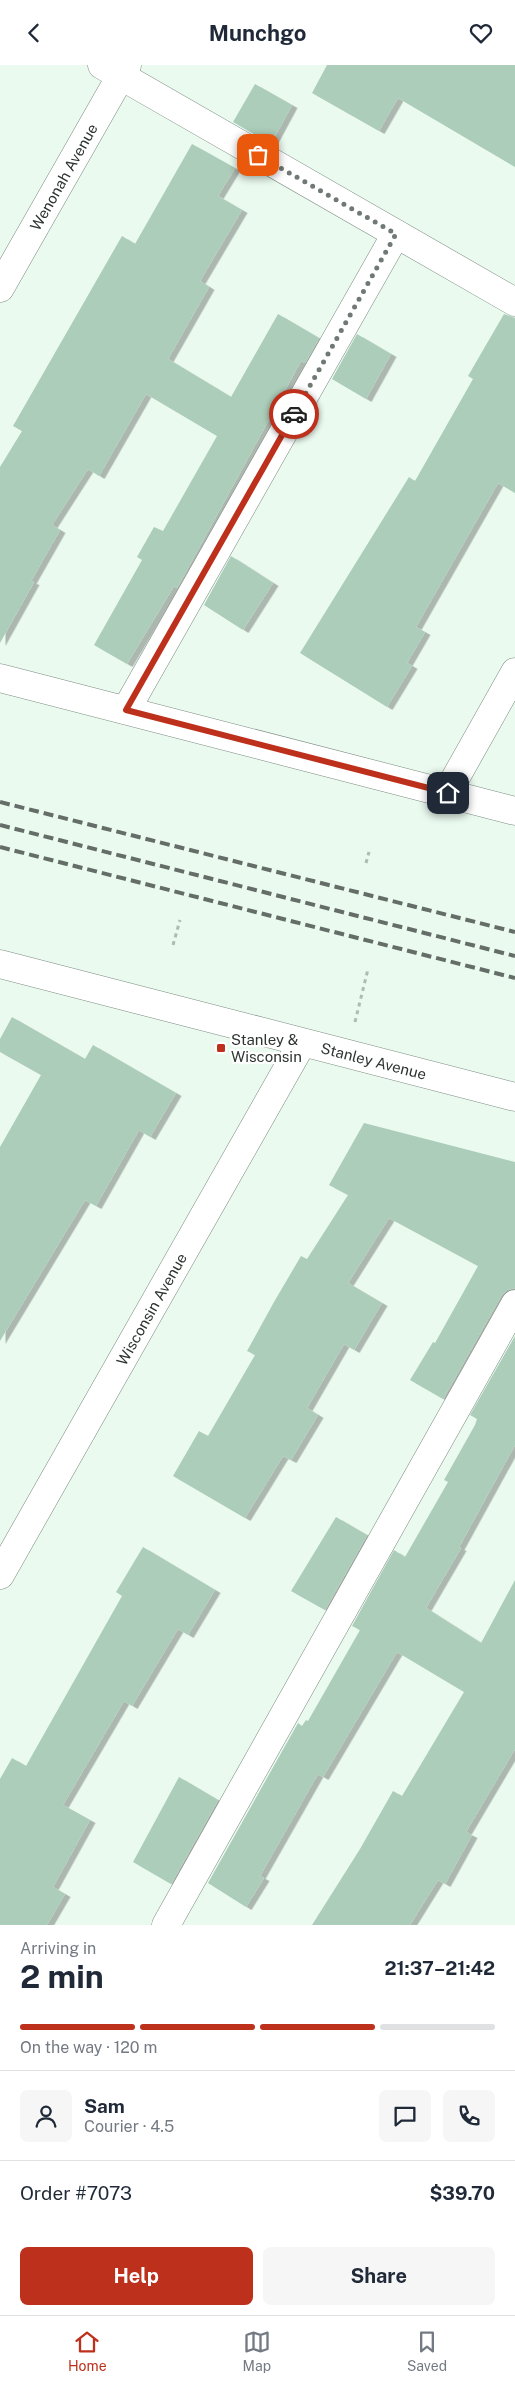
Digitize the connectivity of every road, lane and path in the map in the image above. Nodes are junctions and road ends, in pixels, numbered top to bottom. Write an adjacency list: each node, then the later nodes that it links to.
1 (116, 69): 2 (street); 3 (street, Wenonah Avenue)
2 (396, 234): 4 (street); 7 (street)
3 (0, 288)
4 (515, 302)
5 (515, 672): 8 (street)
6 (0, 678): 7 (street)
7 (126, 710): 8 (street)
8 (448, 793): 9 (street)
9 (515, 811)
10 (369, 852): 11 (path)
11 (366, 863)
12 (180, 920): 13 (path)
13 (173, 945)
14 (0, 965): 17 (street, Stanley Avenue)
15 (368, 969): 16 (path)
16 (353, 1028)
17 (302, 1043): 18 (street, Stanley Avenue); 20 (street, Wisconsin Avenue)
18 (515, 1097)
19 (515, 1305): 21 (street)
20 (0, 1575)
21 (166, 1925)

